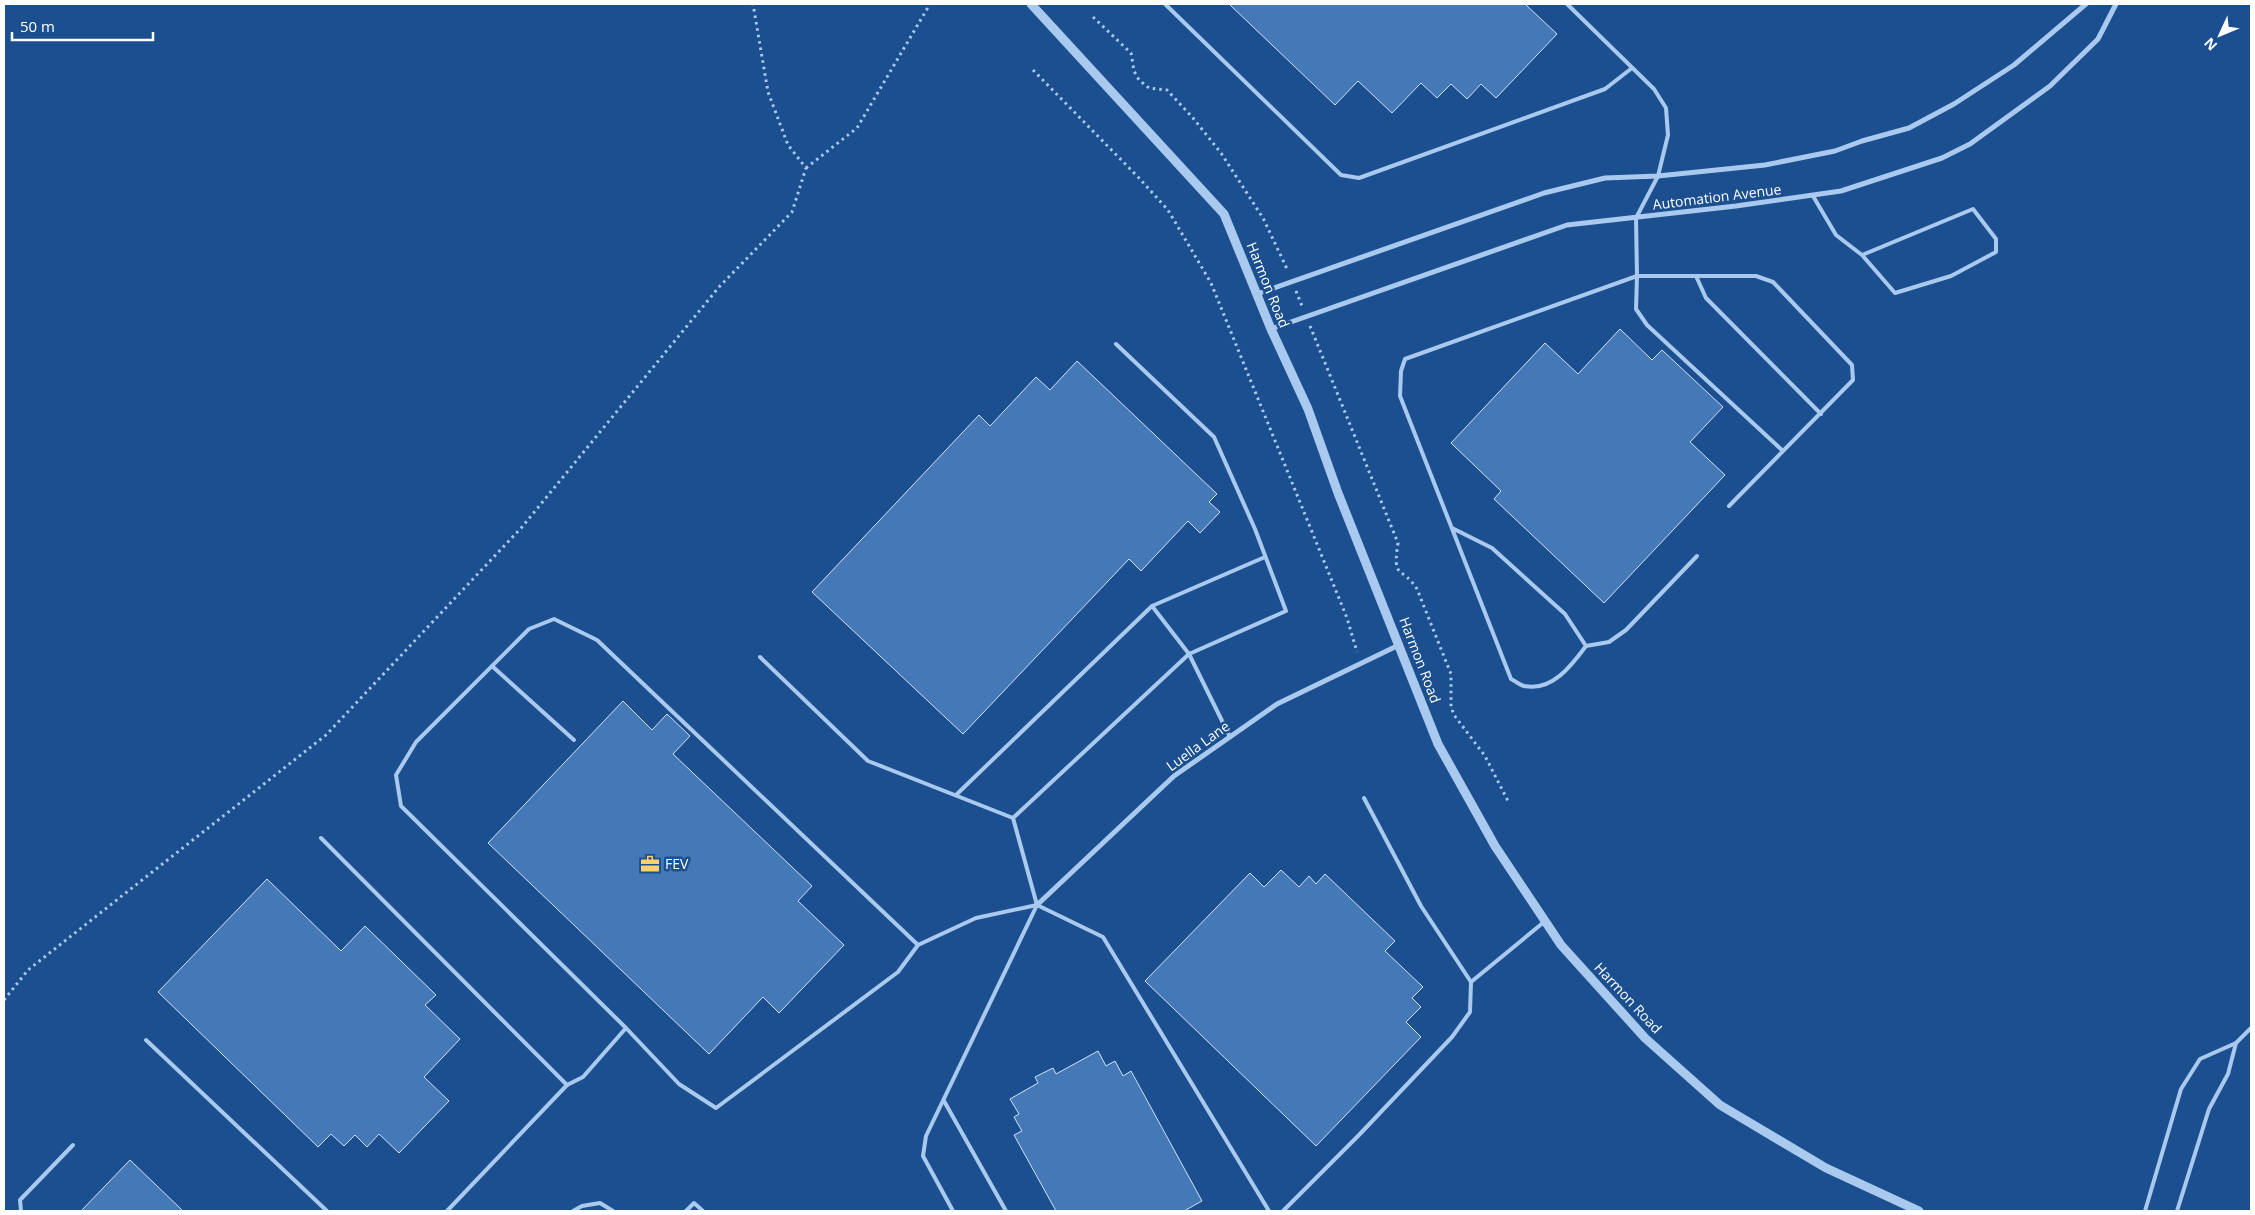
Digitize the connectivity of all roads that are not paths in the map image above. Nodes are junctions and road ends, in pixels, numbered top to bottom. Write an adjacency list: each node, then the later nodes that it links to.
1 (1031, 4): 13 (street, Harmon Road)
2 (1165, 4): 6 (lane)
3 (1567, 4): 6 (lane)
4 (2086, 4): 7 (street, Automation Avenue)
5 (2116, 4): 8 (street, Automation Avenue)
6 (1632, 68): 7 (lane)
7 (1658, 176): 9 (lane); 13 (street, Automation Avenue)
8 (1813, 196): 9 (street, Automation Avenue); 10 (lane)
9 (1636, 218): 11 (lane); 14 (street, Automation Avenue)
10 (1862, 255): 10 (lane)
11 (1637, 276): 12 (lane); 17 (lane); 19 (lane)
12 (1696, 276): 16 (lane); 16 (lane)
13 (1256, 294): 14 (street, Harmon Road)
14 (1271, 329): 23 (street, Harmon Road)
15 (1116, 344): 21 (lane)
16 (1820, 414): 17 (lane)
17 (1783, 451): 18 (lane)
18 (1729, 506)
19 (1452, 528): 24 (lane); 24 (lane)
20 (1696, 556): 24 (lane)
21 (1265, 557): 22 (lane); 25 (lane)
22 (1152, 606): 25 (lane); 30 (lane)
23 (1399, 644): 28 (street, Luella Lane); 35 (street, Harmon Road)
24 (1586, 646)
25 (1189, 654): 28 (lane); 32 (lane)
26 (760, 657): 30 (lane)
27 (492, 666): 29 (lane); 36 (lane); 38 (lane)
28 (1230, 737): 34 (street, Luella Lane)
29 (574, 740)
30 (956, 794): 32 (lane)
31 (1364, 798): 37 (lane)
32 (1013, 818): 34 (lane)
33 (321, 838): 42 (lane)
34 (1037, 905): 36 (lane); 43 (lane); 54 (lane)
35 (1545, 921): 37 (lane); 56 (street, Harmon Road)
36 (918, 945): 38 (lane)
37 (1471, 982): 55 (lane)
38 (626, 1028): 42 (lane)
39 (2251, 1028): 41 (lane)
40 (146, 1040): 46 (lane)
41 (2236, 1043): 57 (lane); 58 (lane)
42 (567, 1085): 47 (lane)
43 (944, 1101): 52 (lane); 53 (lane)
44 (73, 1146): 45 (lane)
45 (21, 1211)
46 (326, 1211)
47 (447, 1211)
48 (573, 1211): 49 (lane)
49 (613, 1211)
50 (686, 1211): 51 (lane)
51 (703, 1211)
52 (953, 1211)
53 (1006, 1211)
54 (1269, 1211)
55 (1283, 1211)
56 (1919, 1211)
57 (2145, 1211)
58 (2177, 1211)

